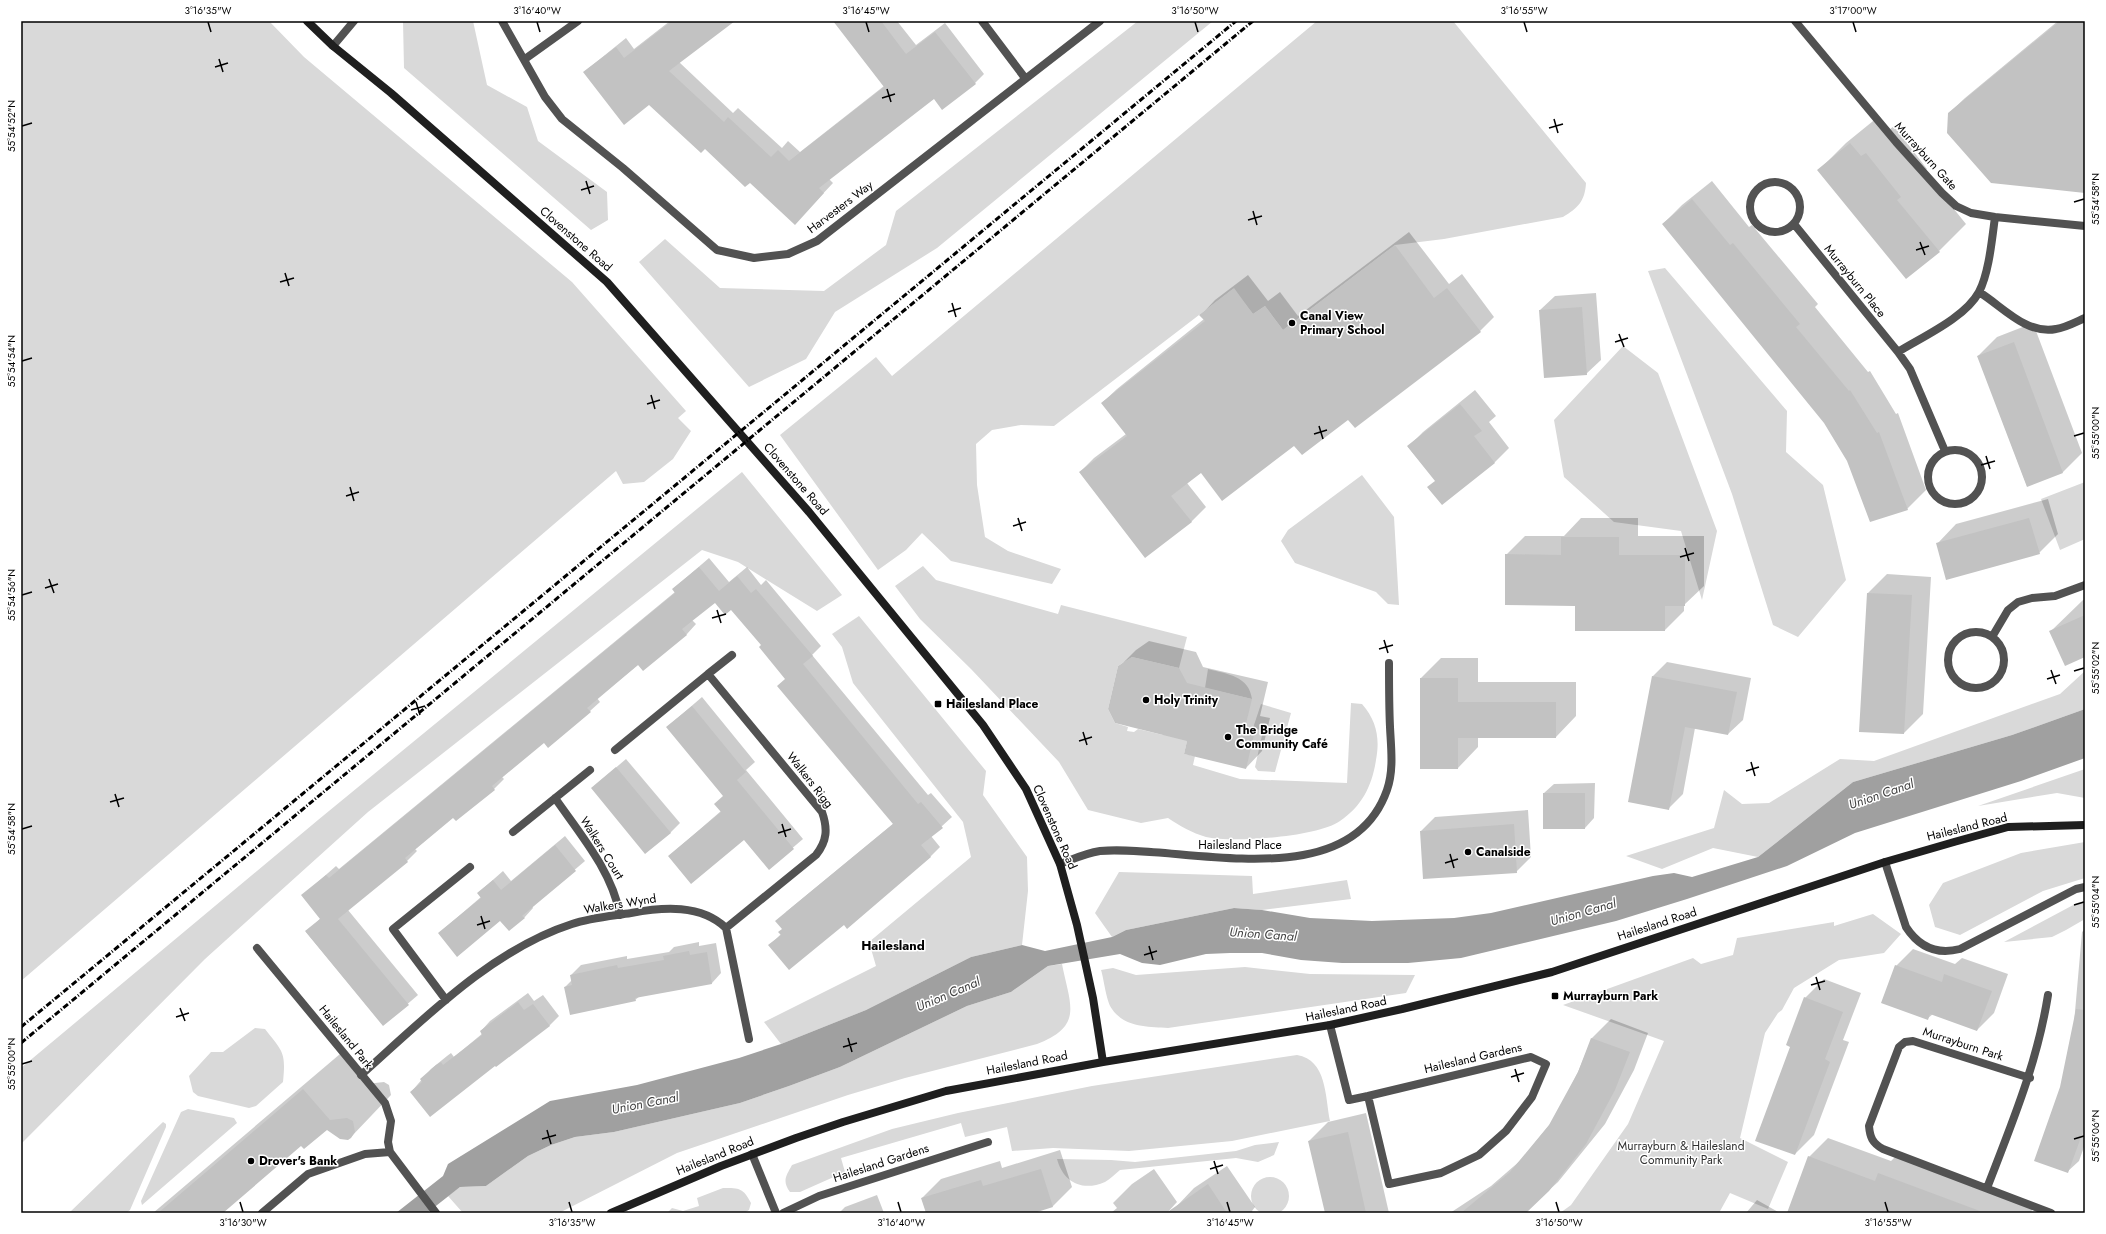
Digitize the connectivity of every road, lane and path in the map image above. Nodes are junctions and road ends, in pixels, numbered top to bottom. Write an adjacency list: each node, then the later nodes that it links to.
1 (307, 21): 8 (street, Clovenstone Road)
2 (354, 21): 8 (street)
3 (502, 21): 9 (street, Harvesters Way)
4 (578, 21): 9 (street)
5 (982, 21): 10 (street)
6 (1100, 21): 10 (street, Harvesters Way)
7 (1795, 21): 11 (street, Murrayburn Gate)
8 (333, 46): 29 (street, Clovenstone Road)
9 (525, 59): 10 (street, Harvesters Way)
10 (1025, 78)
11 (1995, 217): 13 (street, Murrayburn Gate); 14 (street)
12 (1794, 224): 12 (street); 16 (street, Murrayburn Place)
13 (2085, 226)
14 (1979, 292): 15 (street); 16 (street)
15 (2085, 318)
16 (1898, 352): 17 (street, Murrayburn Place)
17 (1945, 451): 17 (street)
18 (2085, 585): 19 (street)
19 (1992, 637): 19 (street)
20 (732, 654): 22 (street)
21 (1389, 663): 29 (street, Hailesland Place)
22 (708, 674): 23 (street); 33 (street, Walkers Rigg)
23 (615, 750)
24 (590, 770): 25 (street)
25 (555, 798): 27 (street); 32 (street, Walkers Court)
26 (2085, 825): 28 (street, Hailesland Road)
27 (514, 832)
28 (1885, 862): 31 (street); 37 (street, Hailesland Road)
29 (1060, 864): 39 (street, Clovenstone Road)
30 (470, 866): 36 (street)
31 (2085, 887)
32 (620, 915): 33 (street, Walkers Wynd); 36 (street, Walkers Wynd)
33 (726, 928): 38 (street)
34 (257, 948): 40 (street, Hailesland Park)
35 (2048, 994): 41 (street)
36 (446, 1000): 40 (street, Walkers Wynd)
37 (1330, 1025): 39 (street, Hailesland Road); 42 (street, Hailesland Gardens)
38 (749, 1039)
39 (1103, 1062): 45 (street, Hailesland Road)
40 (361, 1075): 44 (street, Hailesland Park)
41 (2030, 1078): 46 (street); 46 (street, Murrayburn Park)
42 (1368, 1096): 42 (street, Hailesland Gardens)
43 (988, 1142): 51 (street, Hailesland Gardens)
44 (390, 1152): 47 (street); 48 (street)
45 (752, 1154): 49 (street, Hailesland Road); 50 (street)
46 (1987, 1188): 52 (street, Murrayburn Park)
47 (262, 1213)
48 (436, 1213)
49 (612, 1213)
50 (776, 1213)
51 (783, 1213)
52 (2051, 1213)

